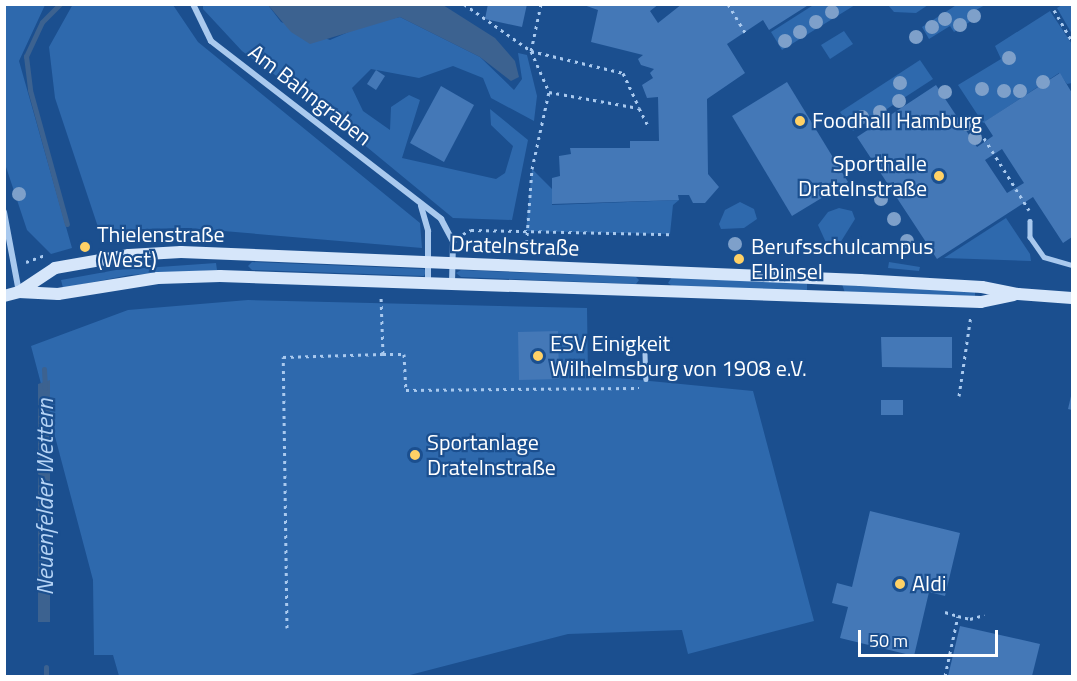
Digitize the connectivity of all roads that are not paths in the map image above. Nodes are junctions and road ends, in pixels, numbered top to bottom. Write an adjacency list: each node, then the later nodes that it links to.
1 (193, 4): 2 (street, Am Bahngraben)
2 (419, 203): 5 (street); 6 (street, Am Bahngraben)
3 (4, 212): 10 (street)
4 (1030, 221): 7 (lane)
5 (428, 264): 6 (main road, Dratelnstraße); 8 (street); 10 (main road, Dratelnstraße)
6 (453, 265): 9 (street); 11 (main road, Dratelnstraße)
7 (1072, 265)
8 (428, 281): 9 (main road, Dratelnstraße); 10 (main road, Dratelnstraße)
9 (452, 282): 11 (main road, Dratelnstraße)
10 (19, 292): 12 (main road, Dratelnstraße)
11 (1018, 294): 13 (main road, Dratelnstraße)
12 (4, 296)
13 (1072, 298)
14 (645, 354): 15 (lane)
15 (646, 379)

